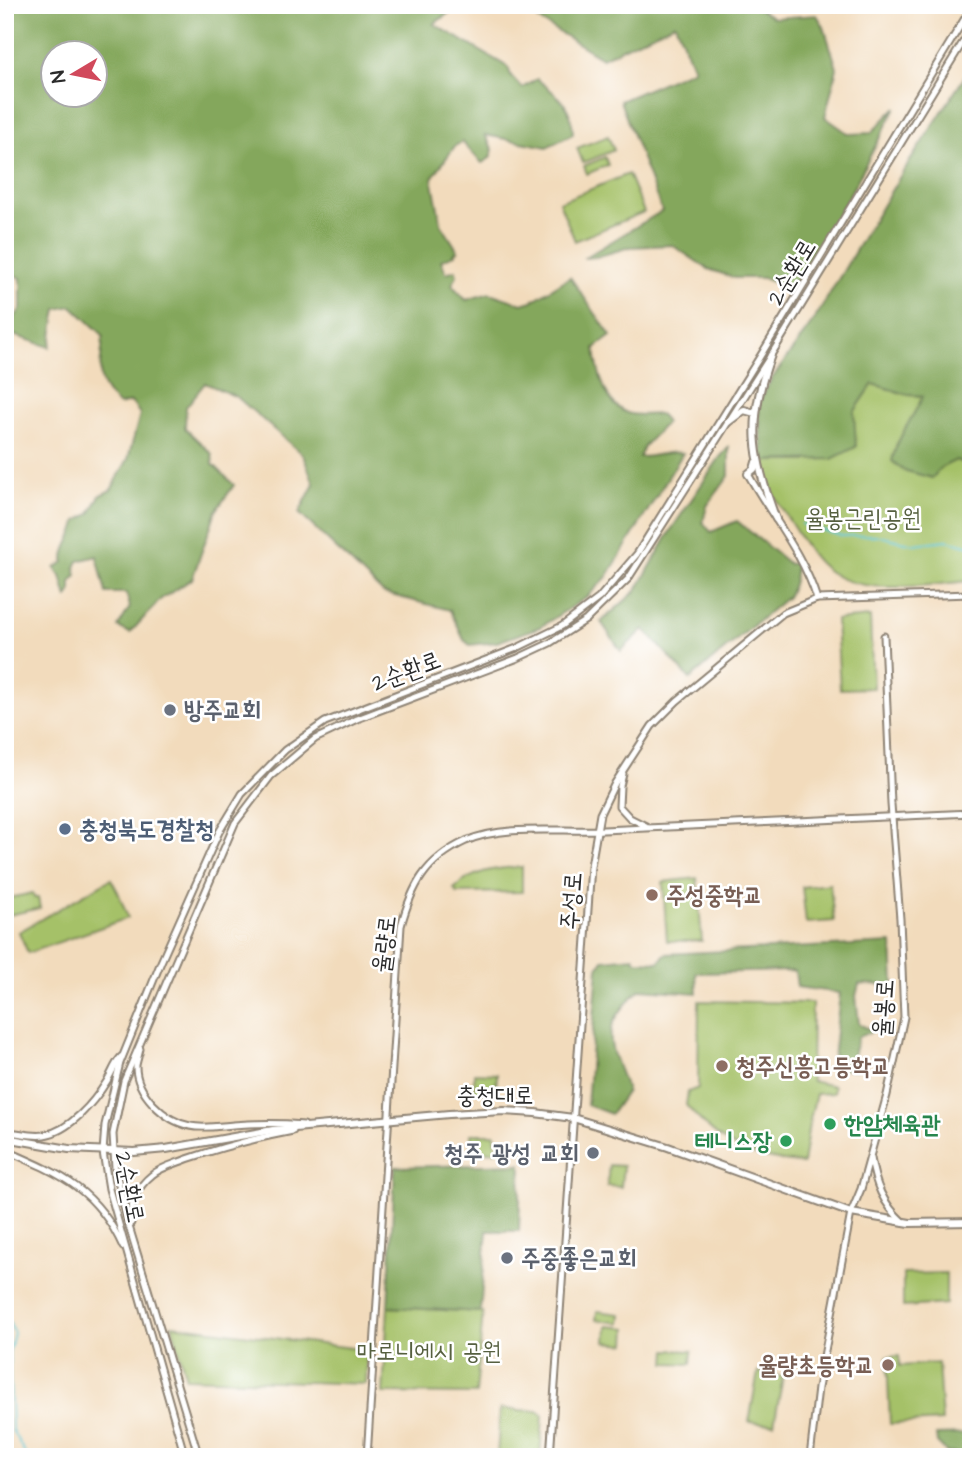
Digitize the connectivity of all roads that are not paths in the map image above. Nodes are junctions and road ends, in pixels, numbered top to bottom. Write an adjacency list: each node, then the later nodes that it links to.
1 (971, 8): 18 (street, 2순환로)
2 (971, 29): 3 (street, 2순환로)
3 (771, 355): 4 (main road); 5 (street, 2순환로)
4 (755, 413): 5 (main road); 6 (main road)
5 (728, 422): 17 (street, 2순환로)
6 (756, 460): 7 (main road); 8 (main road)
7 (748, 474): 8 (street)
8 (776, 519): 10 (street)
9 (971, 594): 10 (street, 주성로)
10 (817, 599): 12 (street, 주성로)
11 (884, 636): 14 (street, 율봉로)
12 (626, 765): 15 (street); 16 (street, 주성로)
13 (971, 813): 14 (street, 율량로)
14 (892, 817): 15 (street, 율량로); 27 (street, 율봉로)
15 (649, 828): 16 (street, 율량로)
16 (596, 830): 19 (street, 주성로); 20 (street, 율량로)
17 (143, 1035): 21 (street); 26 (street, 2순환로)
18 (123, 1055): 22 (street); 25 (street, 2순환로)
19 (573, 1118): 20 (main road, 충청대로); 28 (main road, 충청대로); 36 (street, 주성로)
20 (387, 1119): 21 (main road, 충청대로); 35 (street, 율량로)
21 (318, 1126): 26 (main road, 충청대로); 31 (street)
22 (5, 1132)
23 (5, 1138): 25 (main road, 충청대로)
24 (5, 1150): 32 (street)
25 (103, 1152): 26 (main road, 충청대로); 32 (street, 2순환로)
26 (113, 1152): 31 (street, 2순환로)
27 (871, 1154): 28 (street, 율봉로); 29 (street)
28 (851, 1213): 29 (main road, 충청대로); 37 (street, 율봉로)
29 (903, 1222): 30 (main road, 충청대로)
30 (971, 1222)
31 (133, 1237): 34 (street, 2순환로)
32 (130, 1263): 33 (street, 2순환로)
33 (185, 1457)
34 (199, 1457)
35 (367, 1457)
36 (550, 1457)
37 (810, 1457)

